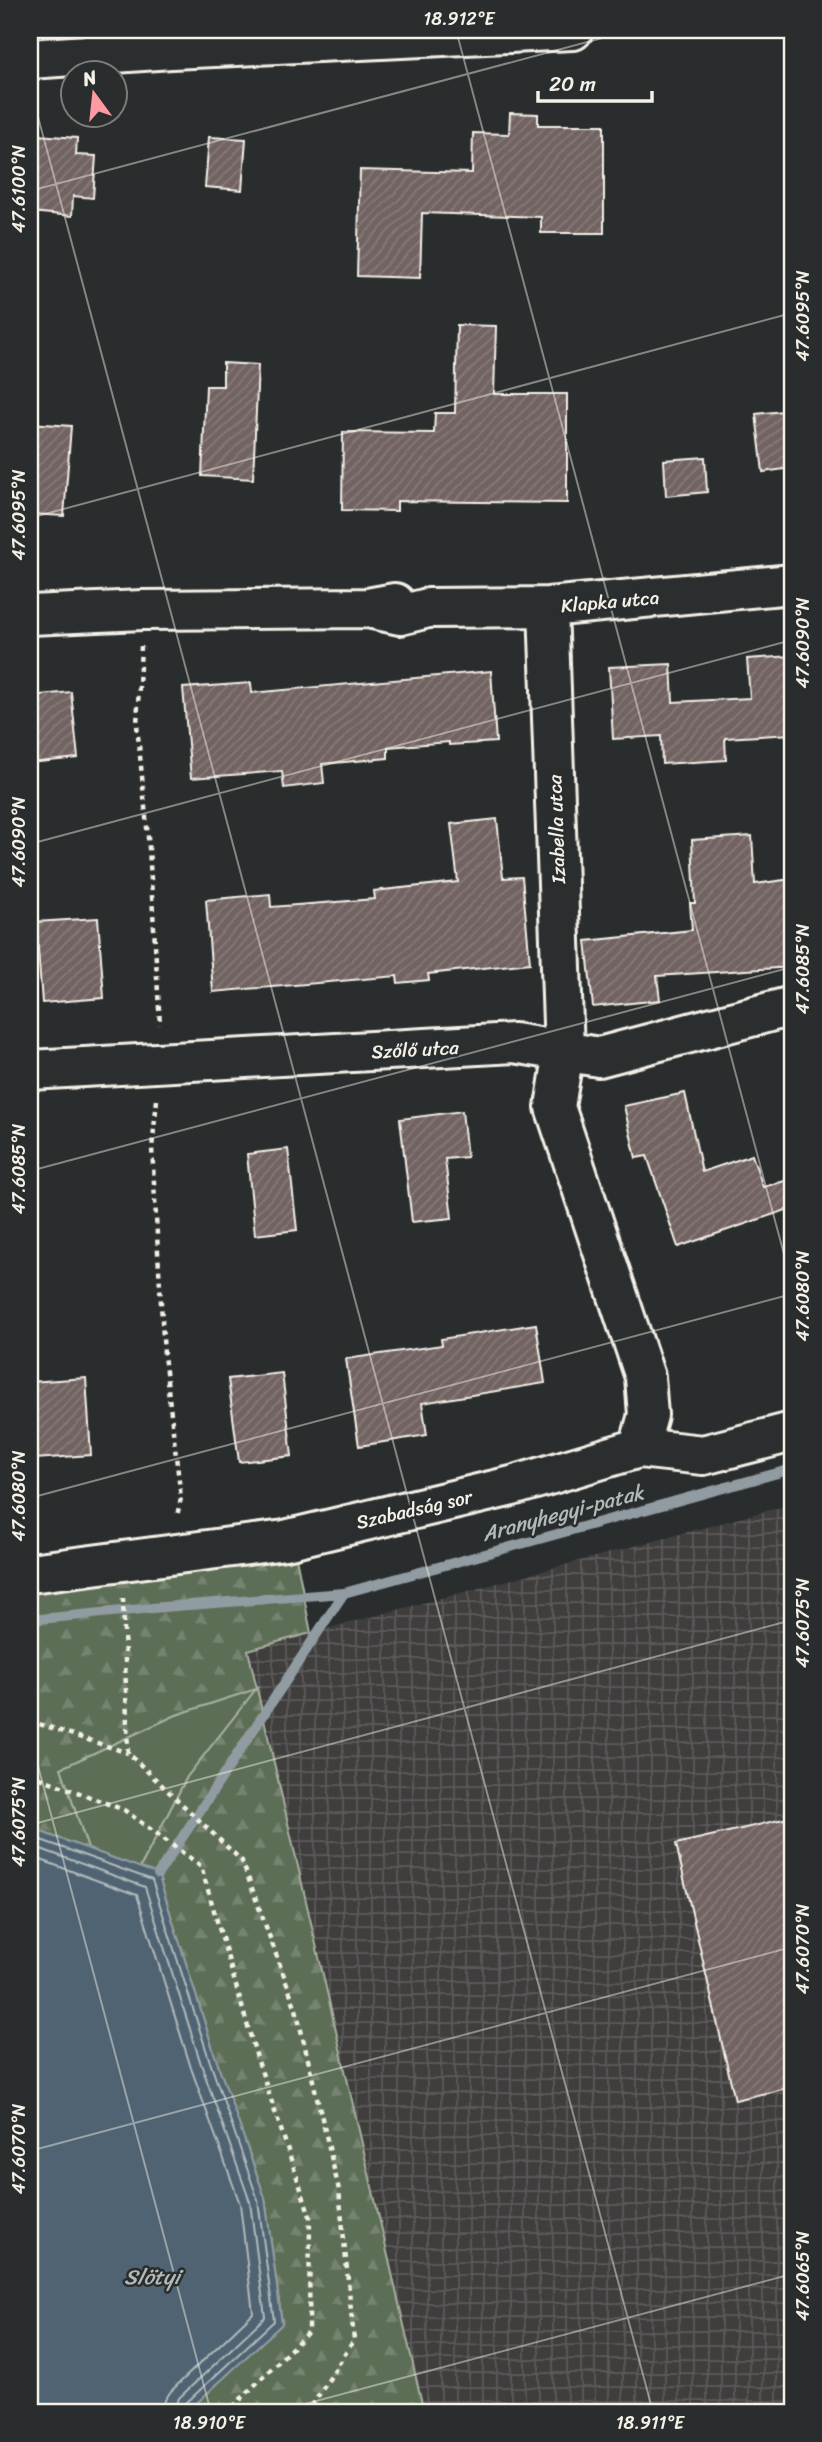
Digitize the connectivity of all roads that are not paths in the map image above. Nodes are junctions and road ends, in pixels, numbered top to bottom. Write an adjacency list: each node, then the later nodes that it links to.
1 (573, 30): 2 (street)
2 (30, 59)
3 (792, 584): 4 (street, Klapka utca)
4 (548, 607): 5 (street, Klapka utca); 7 (street, Izabella utca)
5 (30, 615)
6 (792, 1006): 7 (street, Szőlő utca)
7 (564, 1051): 8 (street, Szőlő utca); 10 (street, Izabella utca)
8 (30, 1070)
9 (792, 1432): 10 (street, Szabadság sor)
10 (639, 1448): 11 (street, Szabadság sor)
11 (30, 1573)

